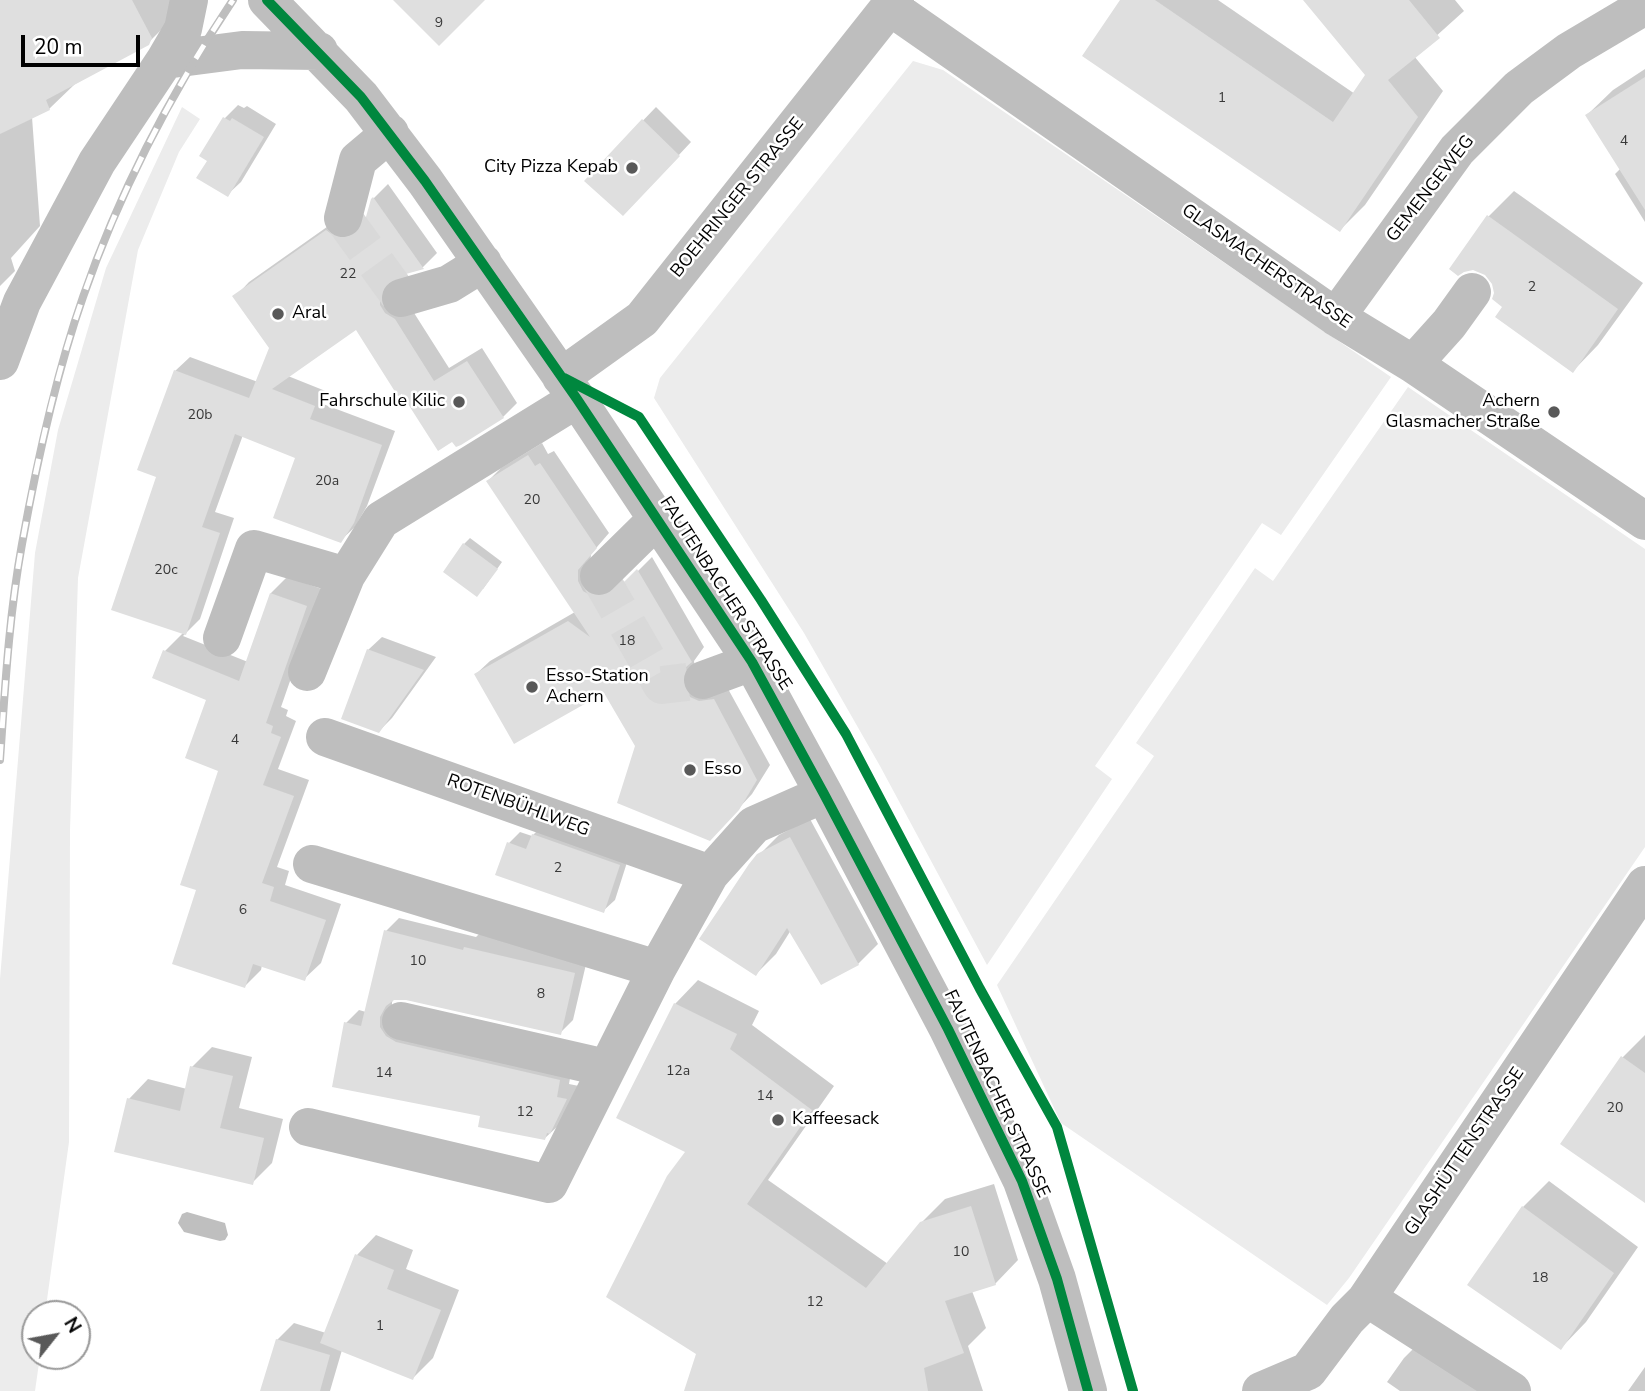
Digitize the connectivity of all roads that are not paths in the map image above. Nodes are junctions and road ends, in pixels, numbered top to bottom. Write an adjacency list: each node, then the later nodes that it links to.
1 (189, 0): 6 (street)
2 (267, 0): 5 (street, FAUTENBACHER STRASSE)
3 (893, 3): 13 (street, GLASMACHERSTRASSE); 16 (street, BOEHRINGER STRASSE)
4 (1645, 6): 13 (street, GEMENGEWEG)
5 (318, 51): 6 (street); 7 (street, FAUTENBACHER STRASSE)
6 (166, 60): 12 (street)
7 (390, 133): 8 (street); 9 (street, FAUTENBACHER STRASSE)
8 (343, 218)
9 (483, 263): 11 (street); 16 (street, FAUTENBACHER STRASSE)
10 (1472, 292): 15 (street)
11 (401, 298)
12 (11, 314): 14 (street)
13 (1336, 317): 15 (street, GLASMACHERSTRASSE)
14 (0, 361)
15 (1413, 364): 18 (street, GLASMACHERSTRASSE)
16 (569, 388): 17 (street, FAUTENBACHER STRASSE); 19 (street, BOEHRINGER STRASSE)
17 (657, 519): 20 (street); 22 (street, FAUTENBACHER STRASSE)
18 (1645, 522)
19 (346, 576): 21 (street); 23 (street, BOEHRINGER STRASSE)
20 (599, 576)
21 (222, 638)
22 (752, 662): 24 (street); 26 (street, FAUTENBACHER STRASSE)
23 (307, 672)
24 (703, 680)
25 (325, 737): 28 (street, ROTENBÜHLWEG)
26 (824, 794): 28 (street); 35 (street, FAUTENBACHER STRASSE)
27 (312, 864): 30 (street)
28 (710, 874): 30 (street)
29 (1645, 885): 34 (street, GLASHÜTTENSTRASSE)
30 (657, 969): 32 (street)
31 (401, 1021): 32 (street)
32 (606, 1068): 33 (street)
33 (308, 1127)
34 (1367, 1298): 36 (street, GLASHÜTTENSTRASSE); 37 (street)
35 (1088, 1391)
36 (1261, 1391)
37 (1512, 1391)

